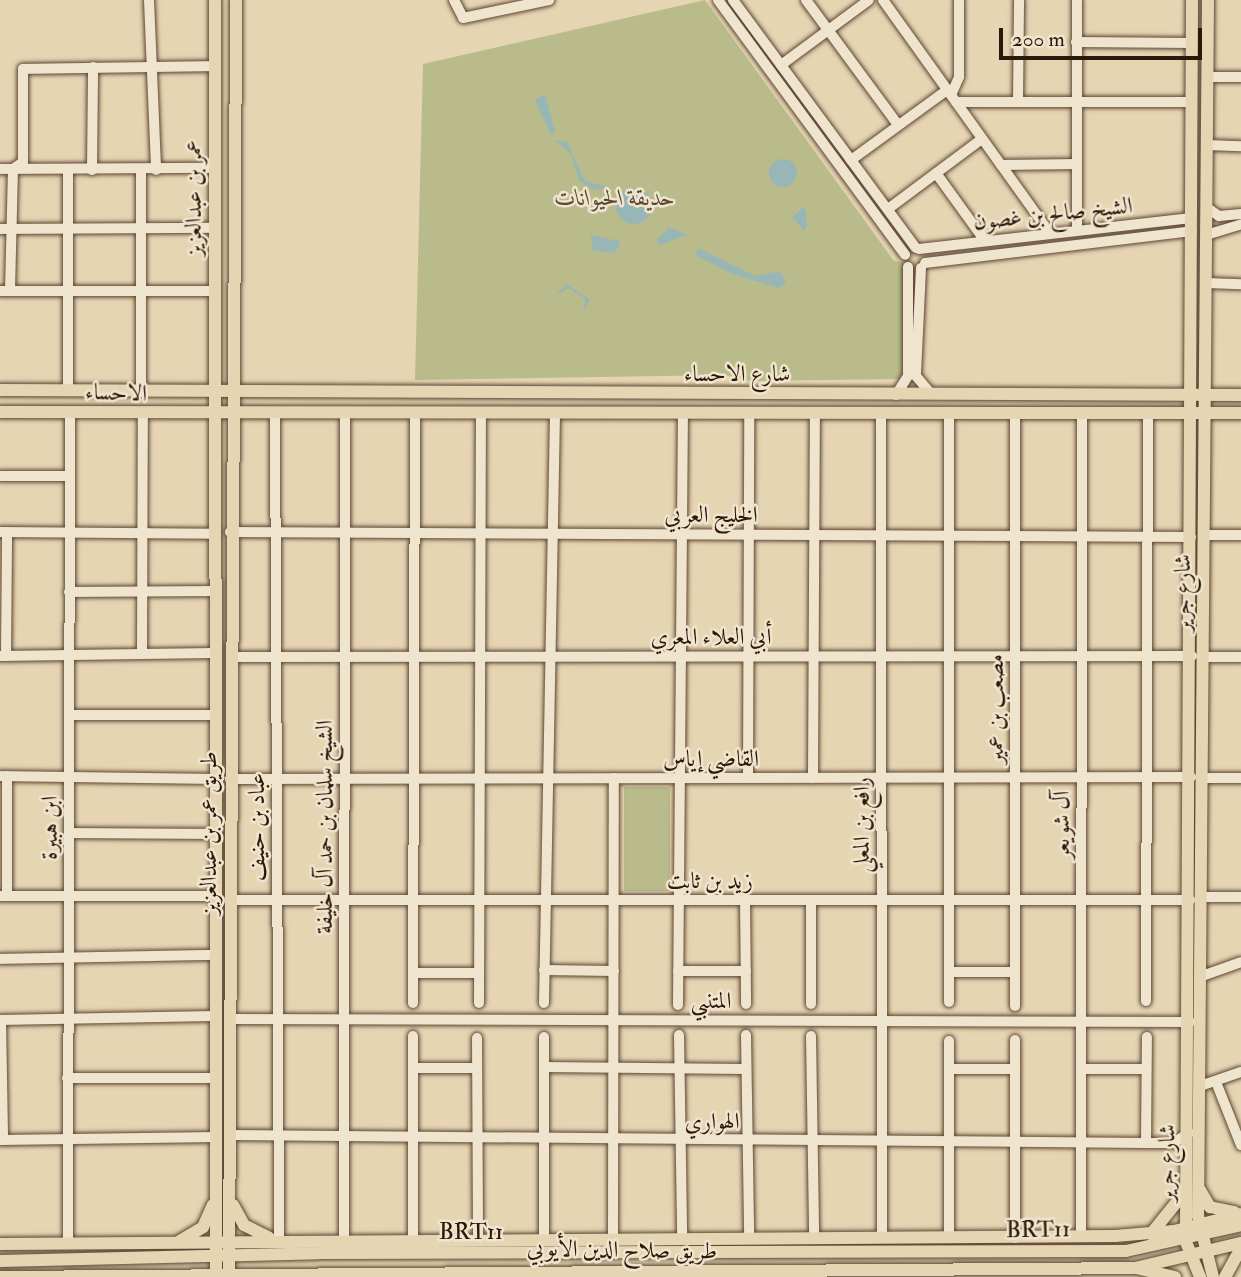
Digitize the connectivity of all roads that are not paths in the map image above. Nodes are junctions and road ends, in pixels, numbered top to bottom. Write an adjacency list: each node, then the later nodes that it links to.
1 (149, 0): 20 (street)
2 (215, 0): 21 (main road, عمر بن عبدالعزيز)
3 (236, 0): 74 (main road, عمر بن عبدالعزيز)
4 (454, 0): 5 (street)
5 (549, 0)
6 (718, 0): 61 (street)
7 (733, 0): 19 (street)
8 (806, 0): 16 (street)
9 (869, 0): 16 (street)
10 (883, 0): 25 (street)
11 (959, 0): 25 (street)
12 (1018, 0): 26 (street)
13 (1077, 0): 17 (street)
14 (1192, 0): 18 (main road, شارع جرير)
15 (1208, 0): 23 (main road, شارع جرير)
16 (829, 30): 19 (street); 29 (street)
17 (1076, 43): 18 (street); 27 (street)
18 (1192, 43): 28 (main road, شارع جرير)
19 (781, 65): 33 (street)
20 (155, 66): 21 (street); 22 (street); 42 (street)
21 (215, 66): 36 (main road, عمر بن عبدالعزيز)
22 (93, 67): 38 (street); 40 (street)
23 (1207, 77): 24 (street); 31 (main road, شارع جرير)
24 (1241, 77)
25 (952, 96): 26 (street); 29 (street); 30 (street)
26 (1018, 101): 27 (street)
27 (1076, 101): 28 (street); 35 (street)
28 (1192, 102): 48 (main road, شارع جرير)
29 (898, 125): 33 (street)
30 (982, 139): 34 (street); 43 (street)
31 (1207, 145): 32 (street); 44 (main road, شارع جرير)
32 (1241, 146)
33 (851, 160): 45 (street)
34 (1001, 164): 35 (street); 55 (street)
35 (1077, 164): 54 (street)
36 (215, 168): 42 (street); 49 (main road, عمر بن عبدالعزيز)
37 (0, 169): 38 (street)
38 (13, 169): 39 (street); 50 (street)
39 (68, 169): 40 (street); 52 (street)
40 (92, 170): 41 (street)
41 (141, 170): 42 (street); 53 (street)
42 (156, 170)
43 (936, 173): 45 (street); 57 (street)
44 (1206, 207): 47 (street); 56 (main road, شارع جرير)
45 (888, 209): 60 (street)
46 (1240, 219): 47 (street)
47 (1226, 221): 56 (street)
48 (1191, 225): 51 (street, الشيخ صالح بن غصون); 58 (street, الشيخ صالح بن غصون); 73 (main road, شارع جرير)
49 (215, 228): 53 (street); 68 (main road, عمر بن عبدالعزيز)
50 (5, 229): 52 (street); 66 (street)
51 (1090, 229): 54 (street, الشيخ صالح بن غصون); 58 (street)
52 (68, 230): 53 (street); 67 (street)
53 (141, 230): 69 (street)
54 (1075, 230): 55 (street, الشيخ صالح بن غصون); 59 (street)
55 (1050, 233): 57 (street, الشيخ صالح بن غصون)
56 (1206, 235): 64 (main road, شارع جرير)
57 (985, 240): 60 (street, الشيخ صالح بن غصون)
58 (1092, 243): 59 (street, الشيخ صالح بن غصون)
59 (1078, 245): 62 (street, الشيخ صالح بن غصون)
60 (917, 249): 61 (street); 62 (street)
61 (905, 255): 63 (street)
62 (923, 265): 63 (street); 71 (street)
63 (908, 267): 71 (street)
64 (1206, 283): 65 (street); 72 (main road, شارع جرير)
65 (1241, 284)
66 (5, 291): 67 (street)
67 (68, 291): 69 (street); 76 (street)
68 (215, 291): 69 (street); 70 (main road, عمر بن عبدالعزيز)
69 (141, 292): 77 (street)
70 (214, 375): 74 (main road); 78 (main road, عمر بن عبدالعزيز)
71 (912, 376): 80 (street); 81 (street)
72 (1206, 378): 73 (main road); 84 (main road, شارع جرير)
73 (1191, 379): 83 (main road, شارع جرير)
74 (232, 380): 79 (main road, عمر بن عبدالعزيز)
75 (0, 390): 76 (main road, الاحساء)
76 (68, 391): 77 (main road, الاحساء)
77 (141, 393): 78 (main road, الاحساء)
78 (207, 395): 79 (main road, الاحساء); 100 (main road, طريق عمر بن عبدالعزيز); 109 (main road)
79 (232, 395): 86 (main road, شارع الاحساء); 101 (main road, طريق عمر بن عبدالعزيز)
80 (896, 395): 81 (main road, شارع الاحساء); 86 (main road, شارع الاحساء)
81 (935, 395): 82 (main road, شارع الاحساء)
82 (1169, 395): 83 (main road, شارع الاحساء); 97 (main road)
83 (1191, 395): 84 (main road, شارع الاحساء); 89 (main road, شارع جرير)
84 (1206, 395): 85 (main road, شارع الاحساء); 90 (main road, شارع جرير)
85 (1234, 395): 98 (main road)
86 (251, 396): 102 (main road)
87 (0, 412): 88 (main road, الاحساء)
88 (70, 412): 111 (main road, الاحساء); 117 (street, ابن هبيرة)
89 (1191, 412): 90 (main road, شارع الاحساء); 97 (main road, شارع الاحساء); 112 (main road, شارع جرير)
90 (1206, 412): 98 (main road); 113 (main road, شارع جرير)
91 (815, 413): 92 (main road, شارع الاحساء); 108 (main road, شارع الاحساء); 130 (street)
92 (881, 413): 93 (main road, شارع الاحساء); 131 (street, رافع بن المعلي)
93 (950, 413): 94 (main road, شارع الاحساء); 133 (street)
94 (1015, 413): 95 (main road, شارع الاحساء); 134 (street, مصعب بن عمير)
95 (1082, 413): 96 (main road, شارع الاحساء); 136 (street, آل شويعر)
96 (1147, 413): 97 (main road, شارع الاحساء); 137 (street)
97 (1170, 413)
98 (1227, 413): 99 (main road)
99 (1241, 413)
100 (214, 414): 101 (main road, الاحساء); 109 (main road, الاحساء); 114 (main road, طريق عمر بن عبدالعزيز)
101 (231, 414): 102 (main road, شارع الاحساء); 115 (main road, طريق عمر بن عبدالعزيز)
102 (248, 414): 103 (main road, شارع الاحساء)
103 (275, 414): 110 (main road, شارع الاحساء); 120 (street, عباد بن حنيف)
104 (415, 414): 105 (main road, شارع الاحساء); 110 (main road, شارع الاحساء); 123 (street)
105 (481, 414): 106 (main road, شارع الاحساء); 124 (street)
106 (555, 414): 107 (main road, شارع الاحساء); 127 (street)
107 (682, 414): 108 (main road, شارع الاحساء); 128 (street)
108 (749, 414): 129 (street)
109 (198, 415): 111 (main road, الاحساء)
110 (345, 415): 122 (street, الشيخ سلمان بن حمد آل خليفة)
111 (143, 416): 125 (street)
112 (1191, 429): 113 (main road); 135 (main road, شارع جرير)
113 (1206, 430): 135 (main road, شارع جرير)
114 (214, 433): 115 (main road); 126 (main road, طريق عمر بن عبدالعزيز)
115 (230, 439): 119 (main road, طريق عمر بن عبدالعزيز)
116 (0, 475): 117 (street)
117 (69, 476): 121 (street, ابن هبيرة)
118 (4, 532): 121 (street); 143 (street)
119 (230, 532): 120 (street, الخليج العربي); 158 (main road, طريق عمر بن عبدالعزيز)
120 (276, 532): 122 (street, الخليج العربي); 144 (street, عباد بن حنيف)
121 (68, 533): 125 (street); 139 (street, ابن هبيرة)
122 (345, 533): 123 (street, الخليج العربي); 145 (street, الشيخ سلمان بن حمد آل خليفة)
123 (414, 533): 124 (street, الخليج العربي); 146 (street)
124 (480, 533): 127 (street, الخليج العربي); 147 (street)
125 (142, 534): 126 (street); 140 (street)
126 (214, 534): 138 (main road, طريق عمر بن عبدالعزيز)
127 (553, 534): 128 (street, الخليج العربي); 148 (street)
128 (682, 534): 129 (street, الخليج العربي); 149 (street)
129 (749, 535): 130 (street, الخليج العربي); 150 (street)
130 (815, 535): 131 (street, الخليج العربي); 151 (street)
131 (881, 535): 133 (street, الخليج العربي); 152 (street, رافع بن المعلي)
132 (1241, 535): 135 (street, الخليج العربي)
133 (949, 536): 134 (street, الخليج العربي); 153 (street)
134 (1015, 536): 136 (street, الخليج العربي); 154 (street, مصعب بن عمير)
135 (1198, 536): 137 (street, الخليج العربي); 159 (main road, شارع جرير)
136 (1082, 537): 137 (street, الخليج العربي); 155 (street, آل شويعر)
137 (1147, 537): 156 (street)
138 (214, 591): 140 (street); 141 (main road, طريق عمر بن عبدالعزيز)
139 (69, 592): 140 (street); 157 (street, ابن هبيرة)
140 (141, 592): 142 (street)
141 (214, 653): 142 (street); 162 (main road, طريق عمر بن عبدالعزيز)
142 (142, 654): 157 (street)
143 (3, 656): 157 (street)
144 (276, 656): 145 (street, أبي العلاء المعري); 158 (street, أبي العلاء المعري); 181 (street, عباد بن حنيف)
145 (345, 656): 146 (street, أبي العلاء المعري); 182 (street, الشيخ سلمان بن حمد آل خليفة)
146 (414, 656): 147 (street, أبي العلاء المعري); 166 (street)
147 (480, 656): 148 (street, أبي العلاء المعري); 167 (street)
148 (550, 656): 149 (street, أبي العلاء المعري); 168 (street)
149 (681, 656): 150 (street, أبي العلاء المعري); 170 (street)
150 (748, 656): 151 (street, أبي العلاء المعري); 171 (street)
151 (814, 656): 152 (street, أبي العلاء المعري); 172 (street)
152 (881, 656): 153 (street, أبي العلاء المعري); 173 (street, رافع بن المعلي)
153 (949, 656): 154 (street, أبي العلاء المعري); 174 (street)
154 (1015, 656): 155 (street, أبي العلاء المعري); 175 (street, مصعب بن عمير)
155 (1082, 656): 156 (street, أبي العلاء المعري); 176 (street, آل شويعر)
156 (1147, 656): 159 (street, أبي العلاء المعري); 165 (street)
157 (69, 657): 161 (street, ابن هبيرة)
158 (231, 657): 180 (main road, طريق عمر بن عبدالعزيز)
159 (1198, 657): 160 (street, أبي العلاء المعري); 177 (main road, شارع جرير)
160 (1241, 657)
161 (69, 715): 162 (street); 164 (street, ابن هبيرة)
162 (213, 715): 179 (main road, طريق عمر بن عبدالعزيز)
163 (4, 776): 164 (street); 185 (street)
164 (69, 776): 179 (street); 183 (street, ابن هبيرة)
165 (1147, 777): 176 (street, القاضي إياس); 177 (street, القاضي إياس); 204 (street)
166 (414, 778): 167 (street, القاضي إياس); 182 (street, القاضي إياس); 193 (street)
167 (480, 778): 168 (street, القاضي إياس); 194 (street)
168 (548, 778): 169 (street, القاضي إياس); 195 (street)
169 (614, 778): 170 (street, القاضي إياس); 196 (street)
170 (680, 778): 171 (street, القاضي إياس); 197 (street)
171 (748, 778): 172 (street, القاضي إياس)
172 (813, 778): 173 (street, القاضي إياس)
173 (881, 778): 174 (street, القاضي إياس); 200 (street, رافع بن المعلي)
174 (949, 778): 175 (street, القاضي إياس); 201 (street)
175 (1015, 778): 176 (street, القاضي إياس); 202 (street, مصعب بن عمير)
176 (1082, 778): 203 (street, آل شويعر)
177 (1198, 778): 178 (street, القاضي إياس); 189 (main road, شارع جرير)
178 (1241, 778)
179 (213, 779): 184 (main road, طريق عمر بن عبدالعزيز)
180 (230, 779): 181 (street, القاضي إياس); 190 (main road, طريق عمر بن عبدالعزيز)
181 (276, 779): 182 (street, القاضي إياس); 191 (street, عباد بن حنيف)
182 (344, 779): 192 (street, الشيخ سلمان بن حمد آل خليفة)
183 (69, 833): 184 (street); 188 (street, ابن هبيرة)
184 (214, 834): 186 (main road, طريق عمر بن عبدالعزيز)
185 (3, 896): 188 (street)
186 (214, 896): 188 (street); 205 (main road, طريق عمر بن عبدالعزيز)
187 (1241, 897): 189 (street, زيد بن ثابت)
188 (69, 898): 206 (street, ابن هبيرة)
189 (1197, 898): 204 (street, زيد بن ثابت); 217 (main road, شارع جرير); 236 (main road, شارع جرير)
190 (230, 900): 191 (street, زيد بن ثابت); 229 (main road, طريق عمر بن عبدالعزيز)
191 (276, 900): 192 (street, زيد بن ثابت); 230 (street, عباد بن حنيف)
192 (344, 900): 193 (street, زيد بن ثابت); 231 (street, الشيخ سلمان بن حمد آل خليفة)
193 (413, 900): 194 (street, زيد بن ثابت); 215 (street)
194 (479, 900): 195 (street, زيد بن ثابت); 216 (street)
195 (545, 900): 196 (street, زيد بن ثابت); 209 (street)
196 (614, 900): 197 (street, زيد بن ثابت); 210 (street)
197 (679, 900): 198 (street, زيد بن ثابت); 211 (street)
198 (745, 900): 199 (street, زيد بن ثابت); 212 (street)
199 (811, 900): 200 (street, زيد بن ثابت); 224 (street)
200 (881, 900): 201 (street, زيد بن ثابت); 234 (street, رافع بن المعلي)
201 (949, 900): 202 (street, زيد بن ثابت); 213 (street)
202 (1015, 900): 203 (street, زيد بن ثابت); 214 (street, مصعب بن عمير)
203 (1081, 900): 204 (street, زيد بن ثابت); 235 (street, آل شويعر)
204 (1146, 900): 218 (street)
205 (213, 955): 206 (street); 227 (main road, طريق عمر بن عبدالعزيز)
206 (69, 956): 207 (street); 228 (street, ابن هبيرة)
207 (0, 959)
208 (1241, 962): 217 (street)
209 (544, 970): 210 (street); 222 (street)
210 (614, 971): 233 (street)
211 (678, 971): 212 (street); 225 (street)
212 (746, 971): 223 (street)
213 (949, 972): 214 (street); 219 (street)
214 (1015, 972): 226 (street, مصعب بن عمير)
215 (413, 973): 216 (street); 220 (street)
216 (479, 973): 221 (street)
217 (1202, 976): 260 (main road, شارع جرير)
218 (1146, 1001)
219 (949, 1002)
220 (413, 1003)
221 (479, 1003)
222 (544, 1003)
223 (746, 1004)
224 (811, 1004)
225 (678, 1005)
226 (1015, 1006)
227 (214, 1016): 228 (street); 258 (main road, طريق عمر بن عبدالعزيز)
228 (68, 1018): 232 (street); 257 (street, ابن هبيرة)
229 (232, 1019): 230 (street, المتنبي); 262 (main road, طريق عمر بن عبدالعزيز)
230 (277, 1019): 231 (street, المتنبي); 266 (street, عباد بن حنيف)
231 (344, 1019): 233 (street, المتنبي); 267 (street, الشيخ سلمان بن حمد آل خليفة)
232 (0, 1020): 264 (street)
233 (614, 1020): 234 (street, المتنبي); 247 (street)
234 (881, 1021): 235 (street, المتنبي); 275 (street, رافع بن المعلي)
235 (1081, 1021): 236 (street, المتنبي); 254 (street, آل شويعر)
236 (1190, 1022): 261 (main road, شارع جرير)
237 (679, 1035): 250 (street)
238 (746, 1035): 251 (street)
239 (413, 1036): 248 (street)
240 (811, 1036): 274 (street)
241 (544, 1037): 246 (street)
242 (1147, 1037): 255 (street)
243 (477, 1038): 249 (street)
244 (1015, 1040): 253 (street)
245 (949, 1041): 252 (street)
246 (544, 1067): 247 (street); 271 (street)
247 (613, 1067): 250 (street); 272 (street)
248 (413, 1068): 249 (street); 269 (street)
249 (477, 1068): 270 (street)
250 (679, 1068): 251 (street); 273 (street)
251 (746, 1069): 268 (street)
252 (949, 1069): 253 (street); 276 (street)
253 (1014, 1069): 277 (street)
254 (1081, 1069): 255 (street); 278 (street, آل شويعر)
255 (1146, 1069): 279 (street)
256 (1241, 1072): 259 (street)
257 (67, 1078): 258 (street); 265 (street, ابن هبيرة)
258 (213, 1078): 263 (main road, طريق عمر بن عبدالعزيز)
259 (1216, 1082): 260 (street); 280 (street)
260 (1200, 1086): 281 (main road, شارع جرير)
261 (1189, 1133): 279 (street, الهواري); 281 (main road, شارع جرير)
262 (232, 1135): 266 (street, الهواري); 283 (main road, طريق عمر بن عبدالعزيز)
263 (216, 1137): 265 (street); 282 (main road, طريق عمر بن عبدالعزيز)
264 (1, 1140): 265 (street)
265 (68, 1140): 304 (street, ابن هبيرة)
266 (277, 1140): 267 (street, الهواري); 297 (street, عباد بن حنيف)
267 (344, 1140): 269 (street, الهواري); 298 (street, الشيخ سلمان بن حمد آل خليفة)
268 (748, 1140): 273 (street, الهواري); 274 (street, الهواري); 288 (street)
269 (413, 1141): 270 (street, الهواري); 299 (street)
270 (478, 1141): 271 (street, الهواري); 290 (street)
271 (543, 1141): 272 (street, الهواري); 291 (street)
272 (613, 1141): 273 (street, الهواري); 292 (street)
273 (681, 1142): 287 (street)
274 (811, 1142): 275 (street, الهواري); 293 (street)
275 (881, 1142): 276 (street, الهواري); 294 (street, رافع بن المعلي)
276 (948, 1143): 277 (street, الهواري); 295 (street)
277 (1014, 1143): 278 (street, الهواري); 296 (street)
278 (1081, 1143): 279 (street, الهواري); 289 (street, آل شويعر)
279 (1146, 1143)
280 (1241, 1144)
281 (1193, 1186): 284 (main road); 286 (main road); 300 (main road, شارع جرير)
282 (216, 1194): 301 (main road); 305 (main road, طريق عمر بن عبدالعزيز)
283 (231, 1195): 297 (main road); 305 (main road, طريق عمر بن عبدالعزيز)
284 (1241, 1213): 300 (main road, طريق صلاح الدين الأيوبي)
285 (1241, 1225): 300 (main road, BRT11)
286 (1151, 1234): 289 (main road, طريق صلاح الدين الأيوبي); 300 (main road, طريق صلاح الدين الأيوبي)
287 (682, 1237): 288 (main road, طريق صلاح الدين الأيوبي); 292 (main road, طريق صلاح الدين الأيوبي)
288 (749, 1237): 293 (main road, طريق صلاح الدين الأيوبي)
289 (1081, 1237): 296 (main road, طريق صلاح الدين الأيوبي)
290 (478, 1238): 291 (main road, طريق صلاح الدين الأيوبي); 299 (main road, طريق صلاح الدين الأيوبي)
291 (544, 1238): 292 (main road, طريق صلاح الدين الأيوبي)
292 (613, 1238)
293 (814, 1238): 294 (main road, طريق صلاح الدين الأيوبي)
294 (882, 1238): 295 (main road, طريق صلاح الدين الأيوبي)
295 (949, 1238): 296 (main road, طريق صلاح الدين الأيوبي)
296 (1015, 1238)
297 (276, 1239): 298 (main road, طريق صلاح الدين الأيوبي); 305 (main road, طريق صلاح الدين الأيوبي)
298 (344, 1239): 299 (main road, طريق صلاح الدين الأيوبي)
299 (413, 1239)
300 (1194, 1240): 302 (main road, طريق صلاح الدين الأيوبي); 305 (main road, BRT11); 308 (main road, طريق صلاح الدين الأيوبي); 320 (main road); 321 (main road)
301 (175, 1243): 304 (main road, طريق صلاح الدين الأيوبي); 305 (main road, طريق صلاح الدين الأيوبي)
302 (1241, 1243)
303 (0, 1244): 304 (main road, طريق صلاح الدين الأيوبي)
304 (68, 1244)
305 (222, 1248): 307 (main road, BRT11); 309 (main road, طريق عمر بن عبدالعزيز)
306 (1241, 1248): 322 (main road)
307 (0, 1261)
308 (1135, 1268): 310 (main road, طريق صلاح الدين الأيوبي); 319 (main road)
309 (222, 1272): 311 (main road, طريق صلاح الدين الأيوبي); 318 (main road, طريق صلاح الدين الأيوبي)
310 (1080, 1272): 315 (main road, طريق صلاح الدين الأيوبي)
311 (344, 1273): 312 (main road, طريق صلاح الدين الأيوبي)
312 (413, 1273): 313 (main road, طريق صلاح الدين الأيوبي)
313 (478, 1273): 316 (main road, طريق صلاح الدين الأيوبي)
314 (948, 1273): 315 (main road, طريق صلاح الدين الأيوبي); 317 (main road, طريق صلاح الدين الأيوبي)
315 (1014, 1273)
316 (544, 1274): 317 (main road, طريق صلاح الدين الأيوبي)
317 (746, 1275)
318 (0, 1277)
319 (1175, 1277)
320 (1200, 1277)
321 (1213, 1277)
322 (1226, 1277)

